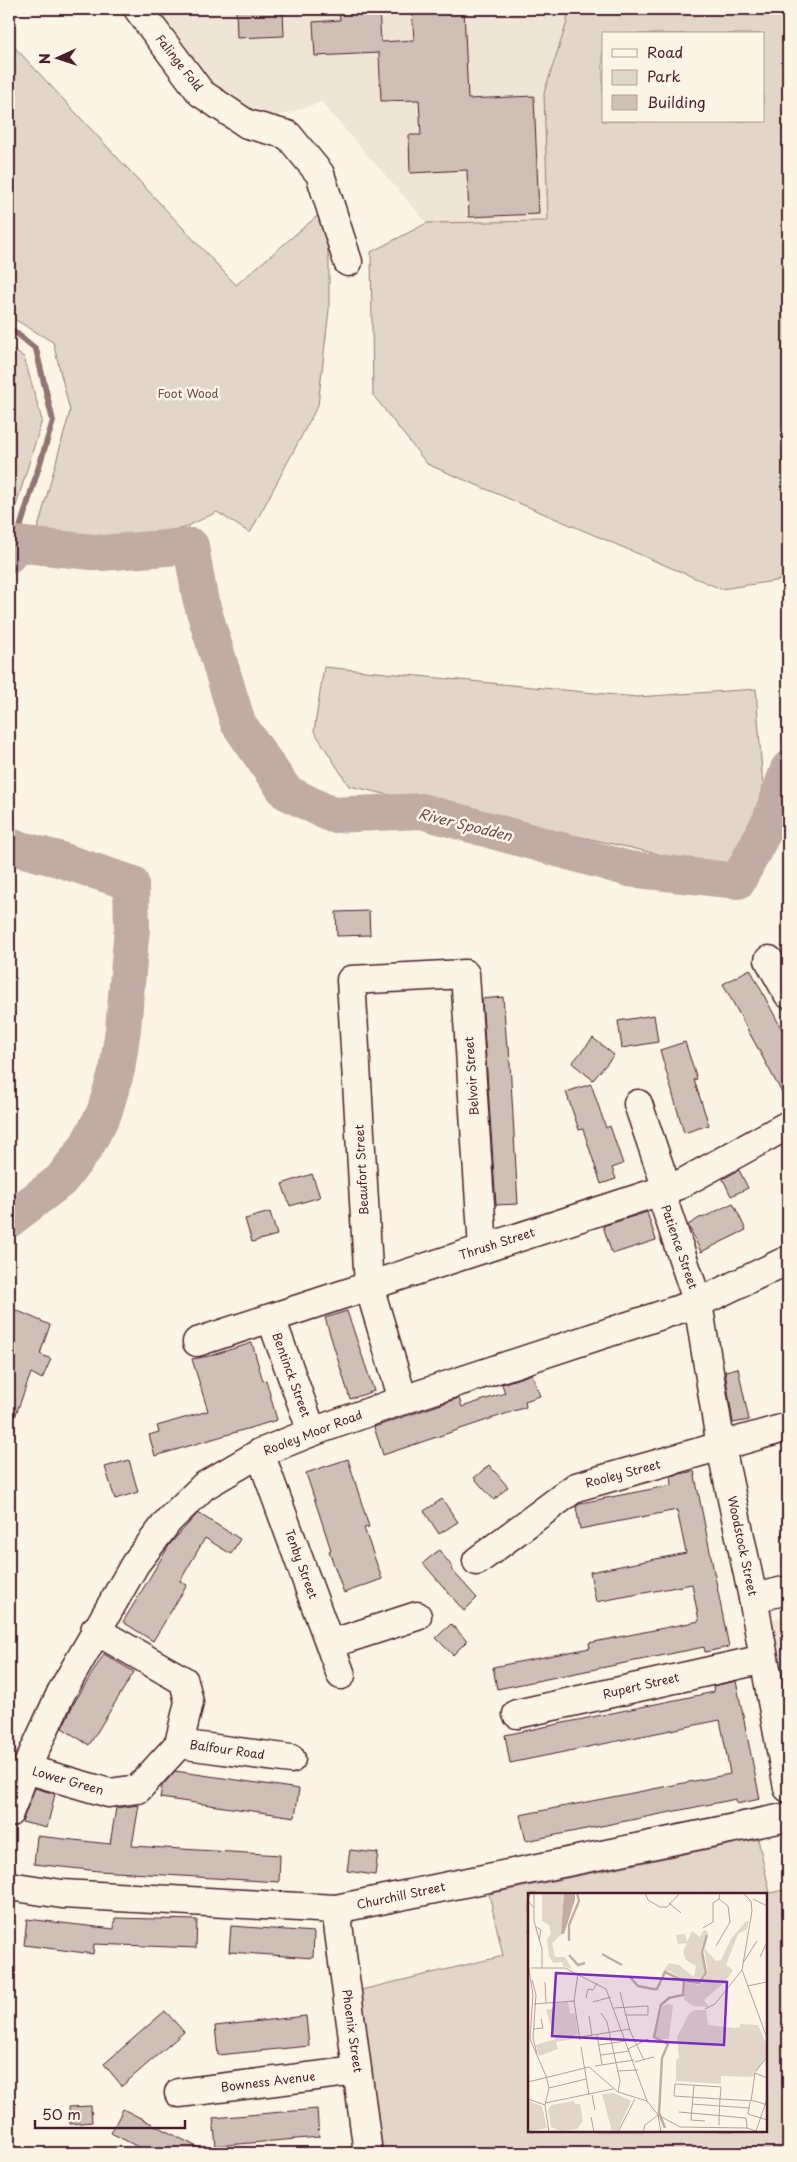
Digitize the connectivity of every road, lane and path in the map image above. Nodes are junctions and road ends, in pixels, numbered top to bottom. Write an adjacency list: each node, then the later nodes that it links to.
1 (138, 9): 2 (street, Falinge Fold)
2 (348, 262)
3 (769, 960): 5 (street)
4 (395, 978): 9 (street, Belvoir Street); 11 (street, Beaufort Street)
5 (788, 994)
6 (638, 1104): 8 (street, Patience Street)
7 (788, 1125): 8 (street, Thrush Street)
8 (664, 1190): 9 (street, Thrush Street); 12 (street, Patience Street)
9 (483, 1249): 11 (street, Thrush Street)
10 (788, 1260): 12 (street, Rooley Moor Road)
11 (370, 1286): 13 (street, Thrush Street); 15 (street, Beaufort Street)
12 (698, 1303): 15 (street, Rooley Moor Road); 18 (street, Woodstock Street)
13 (271, 1318): 14 (street, Thrush Street); 17 (street, Bentinck Street)
14 (197, 1342)
15 (403, 1400): 17 (street, Rooley Moor Road)
16 (788, 1427): 18 (street, Rooley Street)
17 (312, 1432): 19 (street, Rooley Moor Road)
18 (721, 1447): 20 (street, Rooley Street); 22 (street, Woodstock Street)
19 (260, 1453): 24 (street, Rooley Moor Road); 25 (street, Tenby Street)
20 (477, 1561)
21 (788, 1590): 22 (street)
22 (753, 1598): 26 (street, Woodstock Street)
23 (417, 1616): 25 (street)
24 (95, 1630): 29 (street, Balfour Road); 31 (street, Rooley Moor Road)
25 (330, 1644): 27 (street, Tenby Street)
26 (764, 1658): 28 (street, Rupert Street); 32 (street, Woodstock Street)
27 (341, 1675)
28 (518, 1714)
29 (179, 1744): 30 (street, Balfour Road); 31 (street, Lower Green)
30 (291, 1759)
31 (26, 1769): 33 (street, Rooley Moor Road)
32 (788, 1788)
33 (9, 1813)
34 (788, 1817): 36 (street, Churchill Street)
35 (9, 1886): 36 (street, Churchill Street)
36 (336, 1909): 37 (street, Phoenix Street)
37 (357, 2071): 38 (street, Bowness Avenue); 39 (street, Phoenix Street)
38 (179, 2093)
39 (368, 2153)

